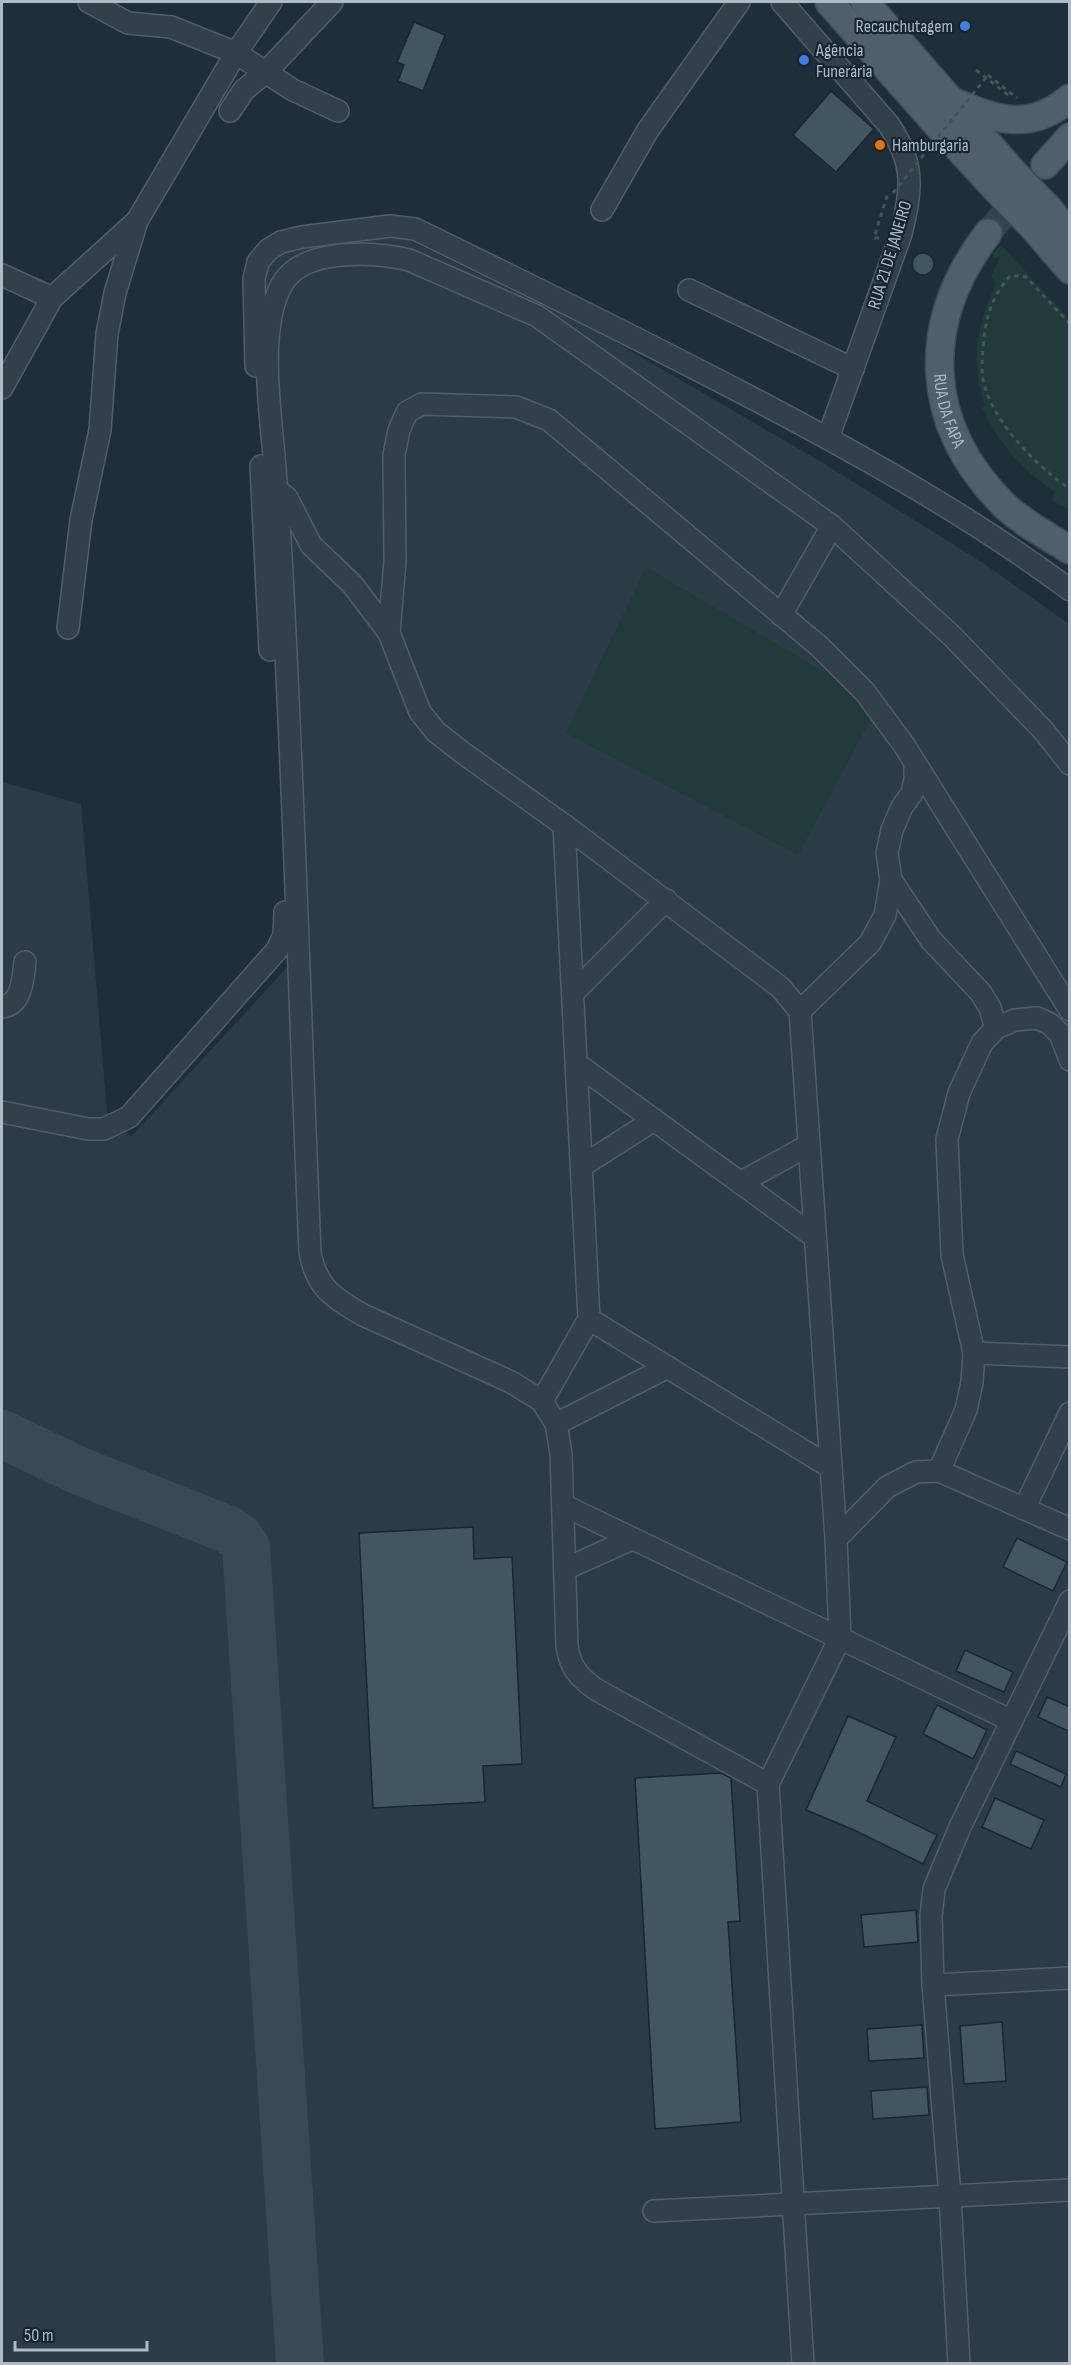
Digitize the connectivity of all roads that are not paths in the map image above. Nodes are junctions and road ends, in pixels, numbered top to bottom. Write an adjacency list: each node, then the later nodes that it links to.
1 (89, 2): 8 (street)
2 (271, 2): 8 (street)
3 (332, 2): 9 (street)
4 (739, 2): 17 (street)
5 (782, 2): 25 (street, RUA 21 DE JANEIRO)
6 (829, 2): 16 (main road)
7 (865, 2): 11 (main road)
8 (236, 53): 9 (street); 19 (street)
9 (266, 72): 12 (street); 13 (street)
10 (1070, 98): 11 (main road)
11 (951, 101): 16 (main road)
12 (230, 111)
13 (338, 111)
14 (1070, 137): 15 (main road)
15 (1070, 150)
16 (1005, 180): 18 (main road, bridge)
17 (602, 210)
18 (1040, 217): 20 (main road); 21 (main road)
19 (137, 221): 24 (street); 34 (street)
20 (1070, 234)
21 (1070, 270)
22 (2, 275): 24 (street)
23 (689, 290): 25 (street)
24 (52, 298): 26 (street)
25 (853, 369): 27 (street, RUA 21 DE JANEIRO)
26 (2, 388)
27 (828, 438): 32 (street); 50 (street)
28 (277, 497): 29 (street); 35 (street); 60 (street)
29 (832, 525): 33 (street); 37 (street)
30 (1070, 532): 31 (main road, RUA DA FAPA)
31 (1070, 550)
32 (1070, 591)
33 (781, 615): 35 (street); 36 (street)
34 (68, 628)
35 (389, 633): 38 (street)
36 (915, 764): 39 (street); 44 (street)
37 (1070, 764)
38 (564, 825): 40 (street); 42 (street)
39 (891, 880): 45 (street); 46 (street)
40 (666, 900): 42 (street); 45 (street)
41 (25, 962): 43 (street)
42 (573, 993): 49 (street)
43 (2, 1007)
44 (1070, 1010)
45 (800, 1011): 52 (street)
46 (996, 1028): 47 (street); 57 (street)
47 (1065, 1036): 48 (street)
48 (1070, 1060)
49 (577, 1064): 51 (street); 53 (street)
50 (2, 1112)
51 (654, 1120): 53 (street); 54 (street)
52 (809, 1145): 54 (street); 55 (street)
53 (582, 1166): 56 (street)
54 (740, 1183): 55 (street)
55 (815, 1237): 63 (street)
56 (590, 1319): 59 (street); 60 (street)
57 (974, 1353): 58 (street); 64 (street)
58 (1070, 1357)
59 (668, 1367): 62 (street); 63 (street)
60 (542, 1401): 62 (street)
61 (1070, 1413): 66 (street)
62 (556, 1424): 65 (street)
63 (830, 1467): 69 (street)
64 (939, 1471): 66 (street); 69 (street)
65 (562, 1505): 68 (street); 70 (street)
66 (1024, 1509): 67 (street)
67 (1070, 1529)
68 (632, 1539): 70 (street); 72 (street)
69 (836, 1539): 72 (street)
70 (565, 1569): 74 (street)
71 (1070, 1601): 73 (street)
72 (840, 1638): 73 (street); 74 (street)
73 (1012, 1721): 76 (street)
74 (768, 1784): 79 (street)
75 (1070, 1978): 76 (street)
76 (933, 1985): 78 (street)
77 (1070, 2190): 78 (street)
78 (950, 2196): 79 (street); 82 (street)
79 (794, 2204): 80 (street); 81 (street)
80 (654, 2211)
81 (803, 2364)
82 (959, 2364)

